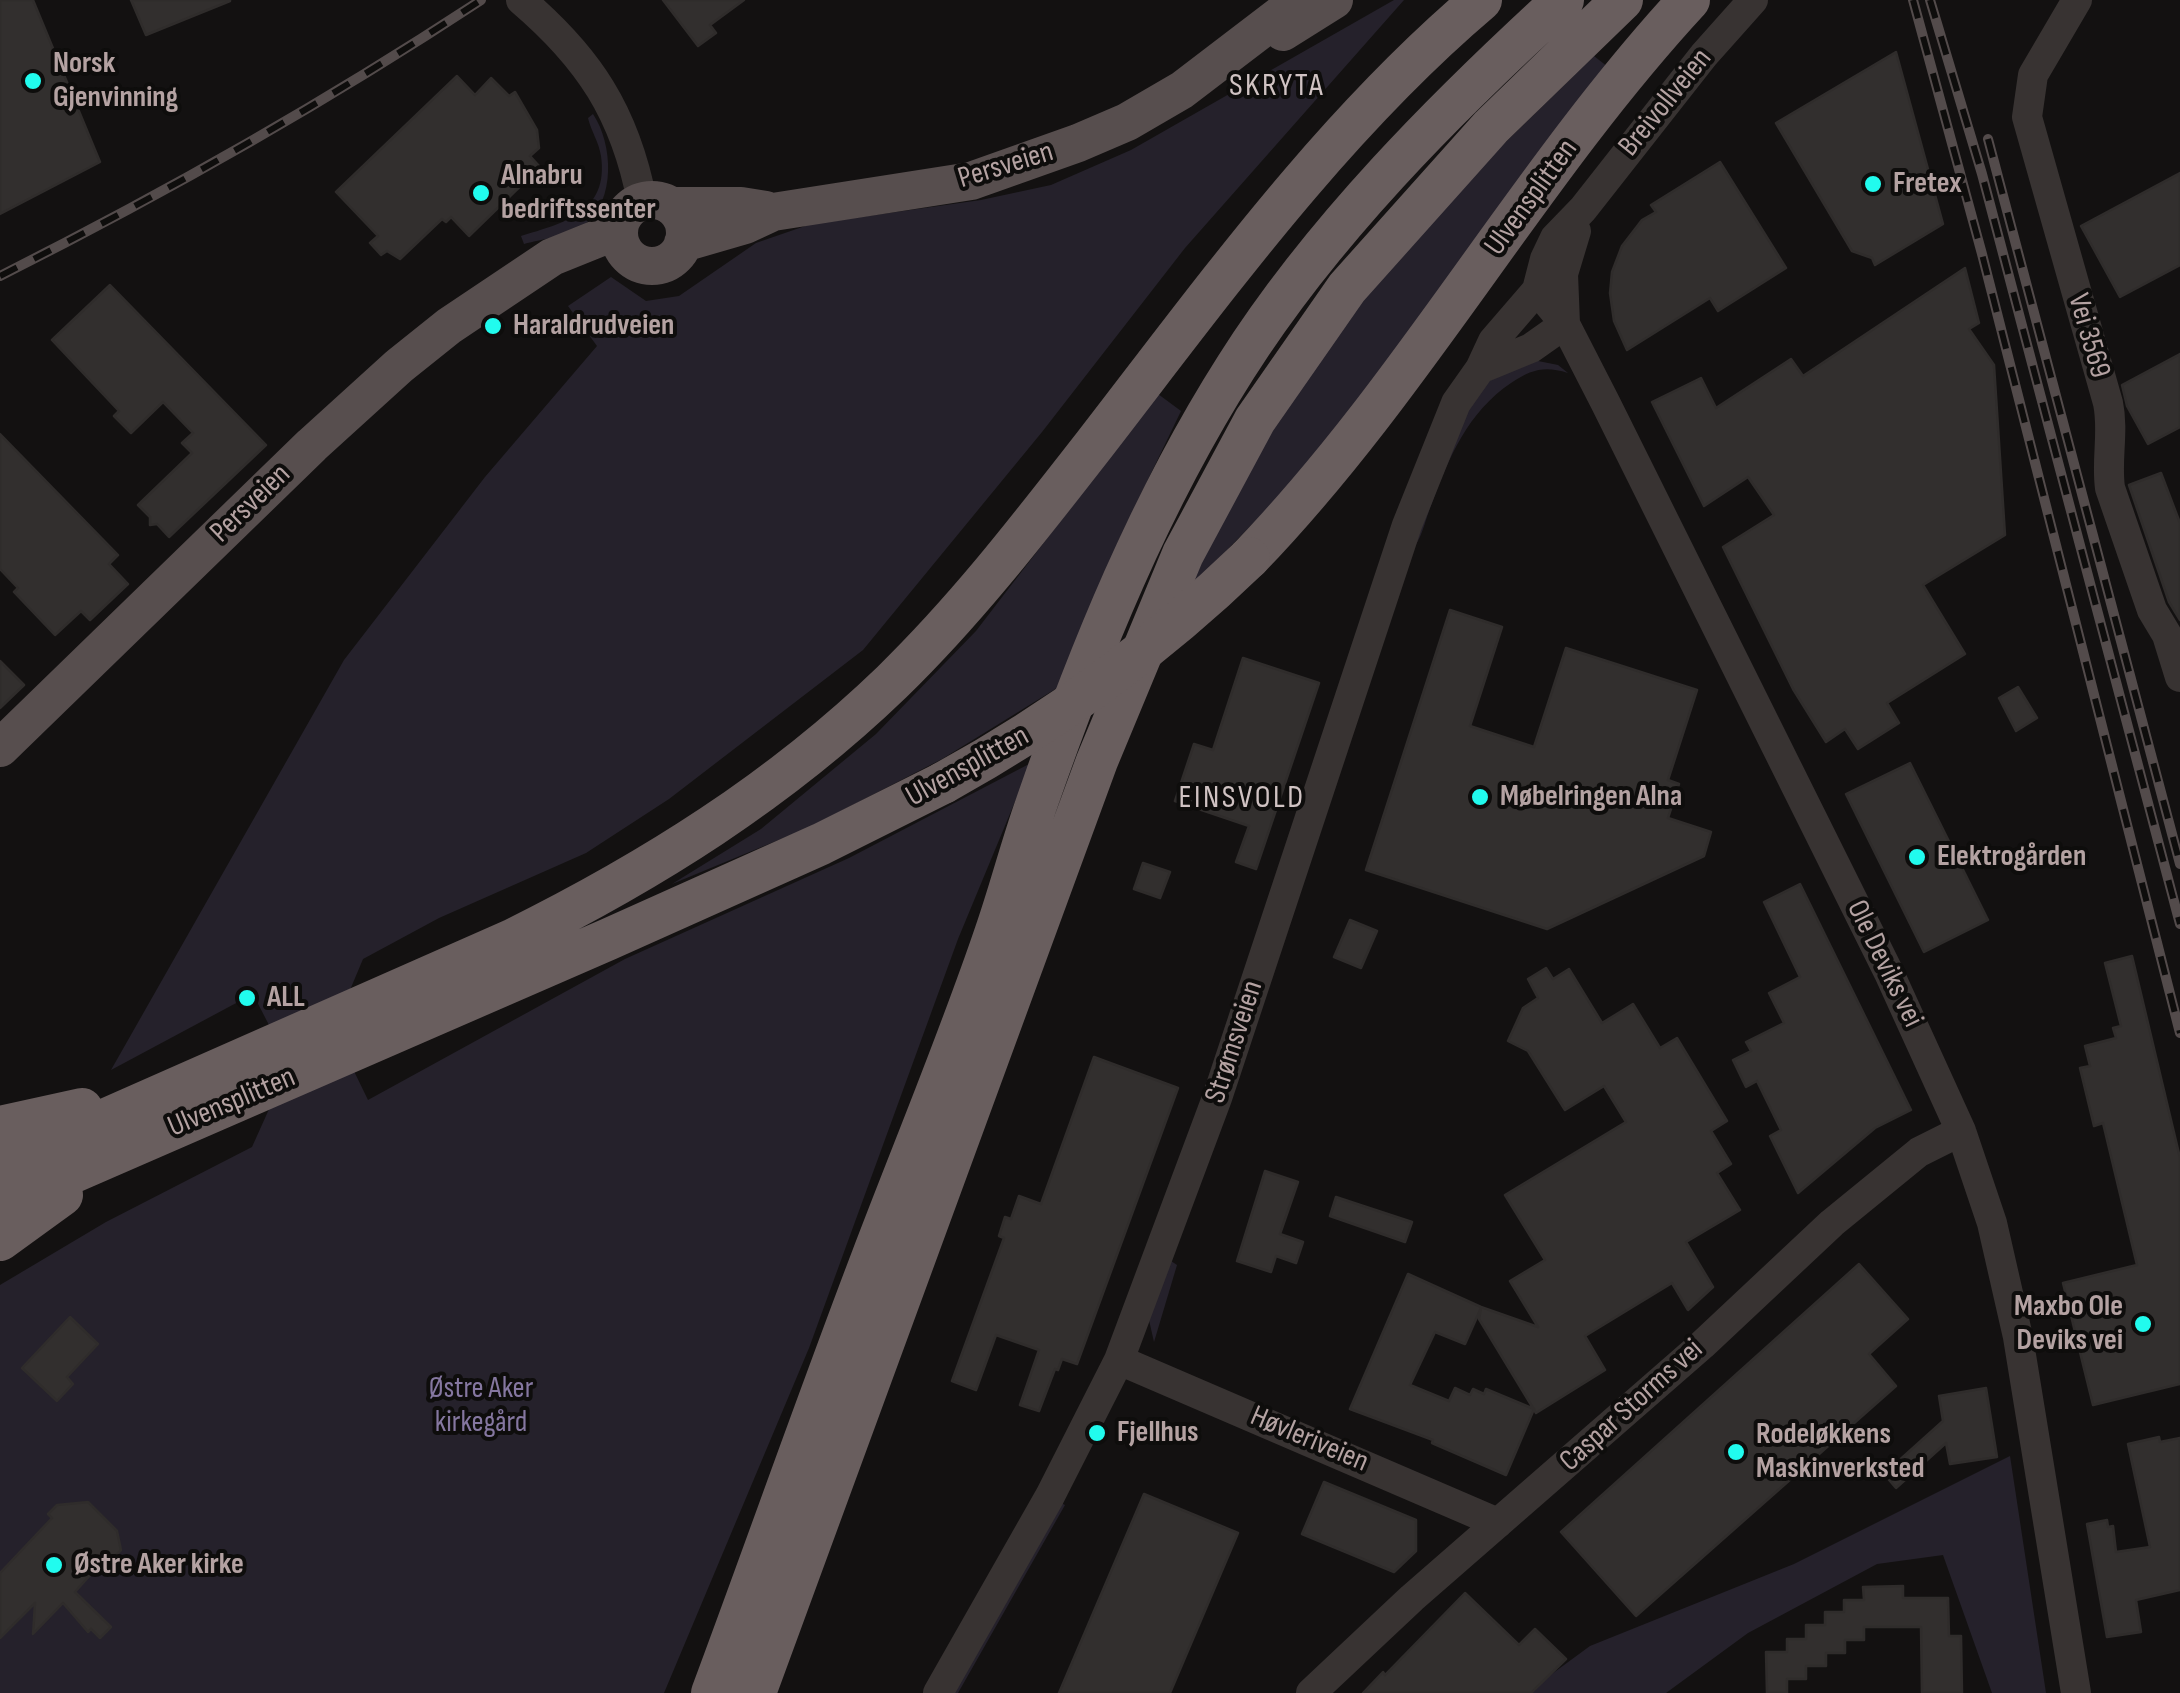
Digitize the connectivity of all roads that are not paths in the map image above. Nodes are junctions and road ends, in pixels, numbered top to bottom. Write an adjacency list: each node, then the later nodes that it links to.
1 (1300, 0): 10 (main road, Persveien)
2 (1334, 0): 10 (main road, Persveien)
3 (1481, 0): 20 (highway, Ulvensplitten)
4 (1563, 0): 27 (highway)
5 (1622, 0): 27 (highway)
6 (1689, 0): 23 (highway, Ulvensplitten, bridge)
7 (1754, 0): 11 (street, Breivollveien)
8 (2077, 0): 18 (street, Vei 3569)
9 (527, 4): 13 (street)
10 (1218, 64): 12 (main road, Persveien)
11 (1583, 209): 15 (street, Breivollveien); 16 (street, Breivollveien)
12 (774, 212): 13 (main road, Persveien); 14 (main road, Persveien)
13 (641, 224): 14 (main road); 14 (main road, Persveien); 19 (main road, Persveien)
14 (683, 244)
15 (1537, 290): 16 (street, Ole Deviks vei); 17 (street, Strømsveien)
16 (1566, 324): 17 (street); 22 (street, Ole Deviks vei)
17 (1480, 369): 28 (street, Strømsveien)
18 (2180, 677)
19 (0, 748)
20 (208, 1074): 21 (highway); 24 (highway, Ulvensplitten)
21 (0, 1127)
22 (1961, 1131): 29 (street, Caspar Storms vei); 34 (street, Ole Deviks vei)
23 (123, 1150): 25 (highway, Ulvensplitten); 26 (highway)
24 (0, 1166)
25 (0, 1204)
26 (0, 1240)
27 (858, 1358): 30 (highway); 31 (highway)
28 (1119, 1360): 29 (street, Høvleriveien); 32 (street, Strømsveien)
29 (1498, 1523): 33 (street, Caspar Storms vei)
30 (712, 1693)
31 (756, 1693)
32 (938, 1693)
33 (1310, 1693)
34 (2076, 1693)

